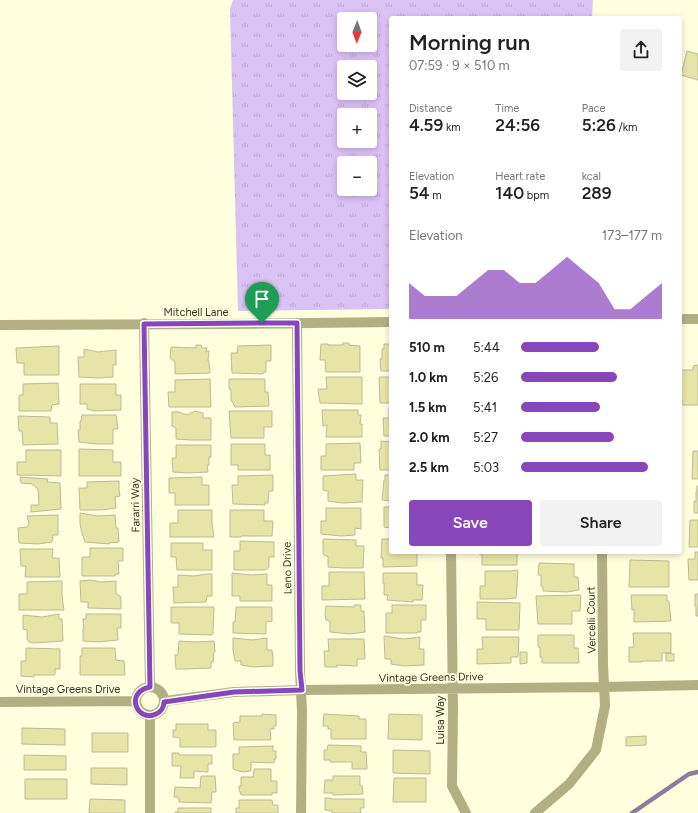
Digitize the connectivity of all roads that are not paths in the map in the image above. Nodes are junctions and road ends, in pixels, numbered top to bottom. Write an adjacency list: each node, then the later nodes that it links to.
1 (682, 319): 2 (street)
2 (698, 319)
3 (389, 322): 4 (street, Mitchell Lane)
4 (297, 323): 5 (street, Mitchell Lane); 13 (street, Leno Drive)
5 (144, 324): 6 (street, Mitchell Lane); 10 (street, Fararri Way)
6 (0, 325)
7 (451, 554): 12 (street, Luisa Way)
8 (602, 554): 11 (street, Vercelli Court)
9 (698, 684): 11 (street, Vintage Greens Drive)
10 (150, 687): 14 (street); 16 (street)
11 (604, 687): 12 (street, Vintage Greens Drive); 21 (street, Vercelli Court)
12 (452, 689): 13 (street, Vintage Greens Drive); 20 (street, Luisa Way)
13 (302, 690): 16 (street, Vintage Greens Drive); 19 (street, Leno Drive)
14 (135, 701): 15 (street, Vintage Greens Drive); 17 (street)
15 (0, 702)
16 (164, 702): 17 (street)
17 (150, 716): 18 (street)
18 (150, 813)
19 (301, 813)
20 (466, 813)
21 (535, 813)

